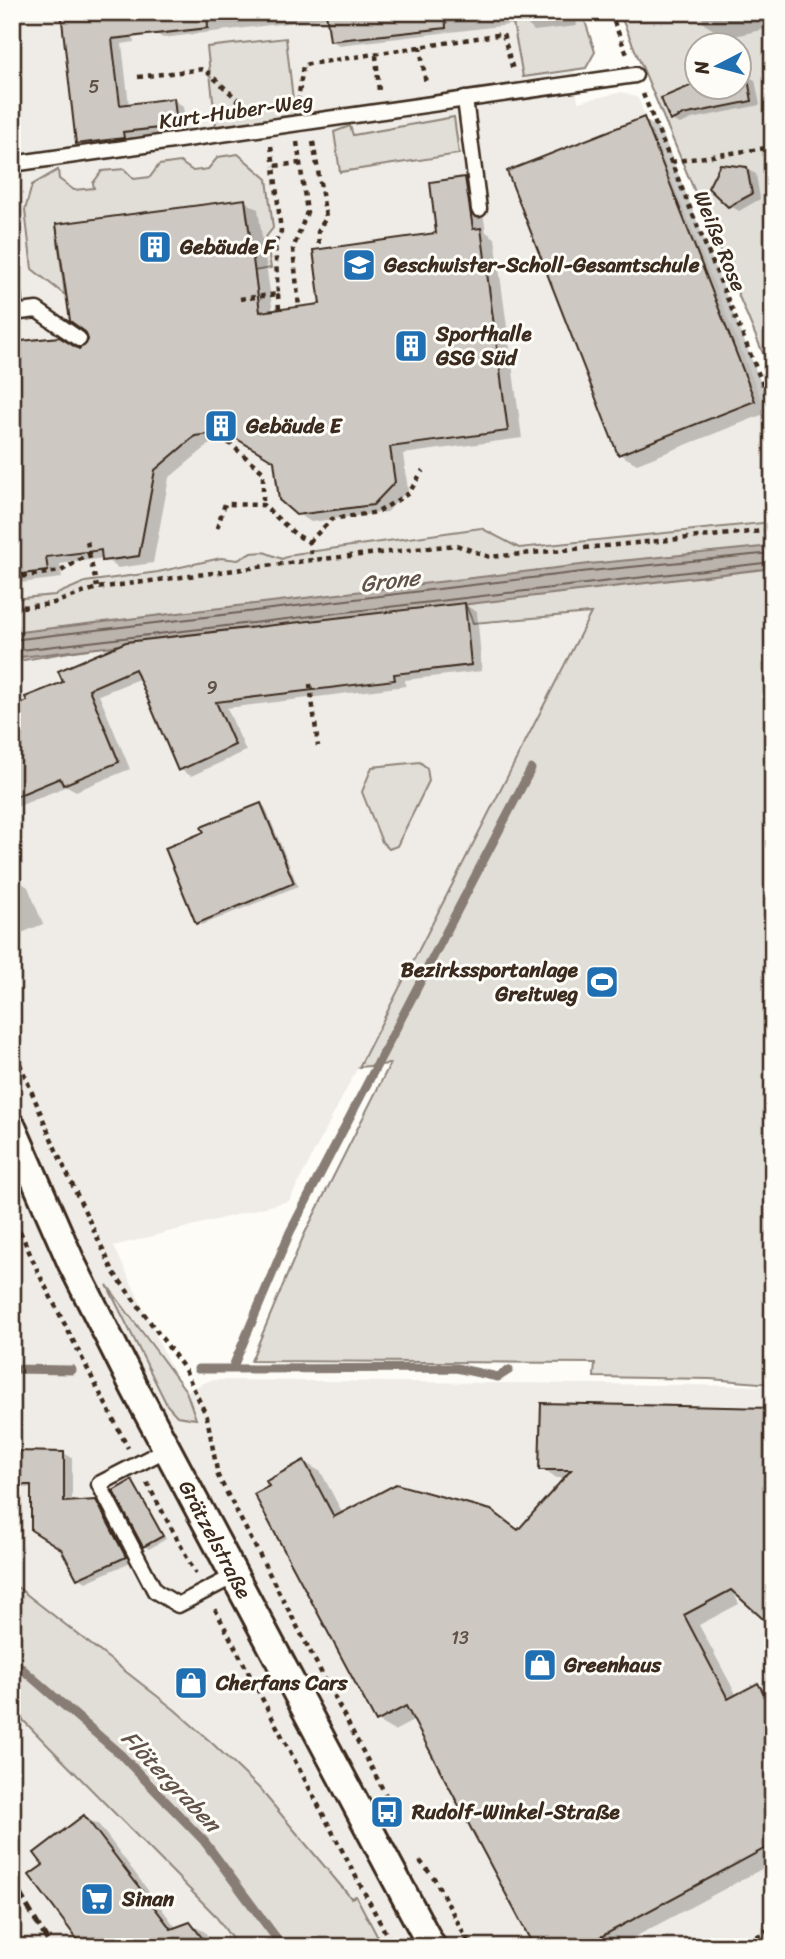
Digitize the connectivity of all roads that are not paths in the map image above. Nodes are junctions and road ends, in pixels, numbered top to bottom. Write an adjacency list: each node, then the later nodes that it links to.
1 (635, 75): 2 (lane, Kurt-Huber-Weg)
2 (465, 99): 3 (lane, Kurt-Huber-Weg); 4 (lane)
3 (12, 164)
4 (479, 209)
5 (12, 286): 6 (lane)
6 (14, 313): 7 (lane)
7 (79, 339)
8 (12, 1127): 9 (street, Grätzelstraße)
9 (167, 1449): 10 (street, Grätzelstraße); 10 (lane)
10 (234, 1576): 11 (street, Grätzelstraße)
11 (432, 1947)

